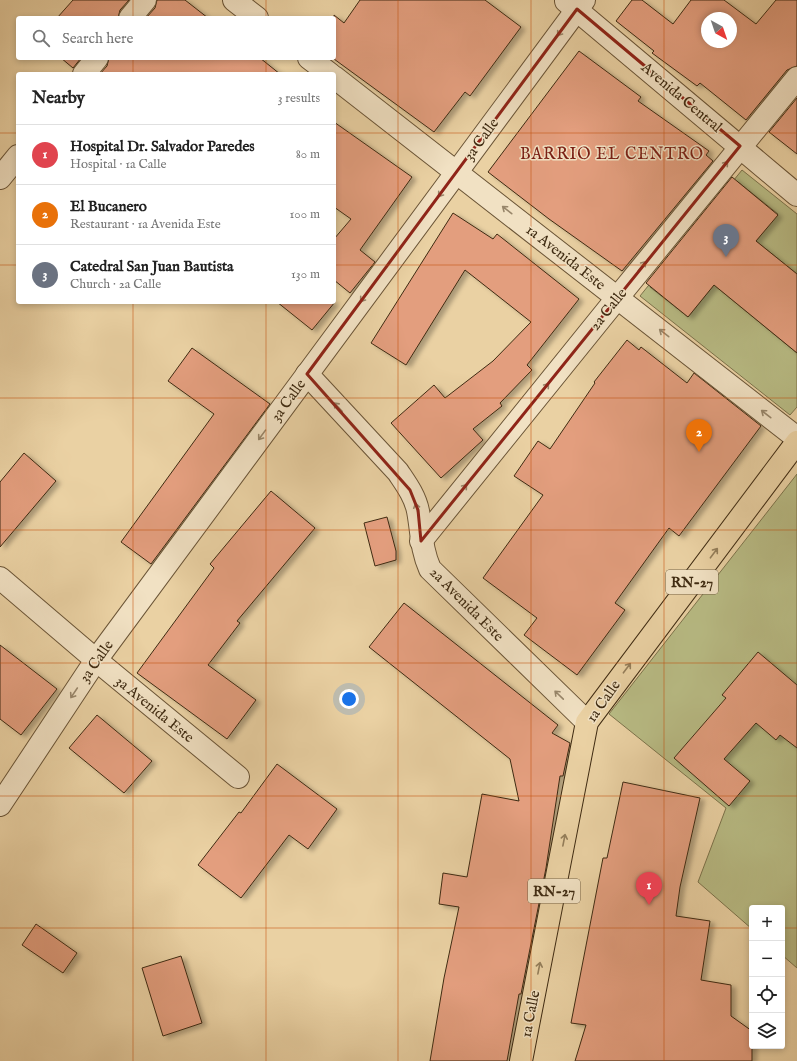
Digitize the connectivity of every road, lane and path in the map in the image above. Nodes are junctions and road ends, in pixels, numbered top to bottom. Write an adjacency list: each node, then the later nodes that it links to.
1 (145, 0): 4 (street)
2 (234, 0): 5 (street)
3 (575, 3): 12 (street, Avenida Central); 14 (street, 3a Calle, one-way to 14)
4 (132, 16)
5 (254, 16)
6 (95, 60): 8 (street)
7 (312, 60): 9 (street)
8 (86, 72)
9 (327, 72)
10 (797, 78): 12 (street, 2a Calle)
11 (336, 79): 14 (street, 1a Avenida Este)
12 (740, 146): 16 (street, Avenida Central); 17 (street, 2a Calle, one-way to 12)
13 (16, 158): 15 (street)
14 (457, 172): 17 (street, 1a Avenida Este, one-way to 14); 18 (street, 3a Calle, one-way to 18)
15 (0, 178)
16 (797, 195)
17 (618, 297): 19 (street, 1a Avenida Este, one-way to 17); 21 (street, 2a Calle, one-way to 17)
18 (307, 374): 21 (street, 2a Avenida Este, one-way to 18); 23 (street, 3a Calle, one-way to 23)
19 (797, 438)
20 (797, 442): 24 (main road, 1a Calle / RN-27, one-way to 20)
21 (421, 541): 24 (street, 2a Avenida Este, one-way to 21)
22 (0, 578): 23 (street, 3a Avenida Este)
23 (96, 660): 25 (street, 3a Avenida Este); 26 (street, 3a Calle, one-way to 26)
24 (587, 722): 27 (main road, 1a Calle / RN-27, one-way to 24)
25 (238, 777)
26 (0, 805)
27 (521, 1061)

